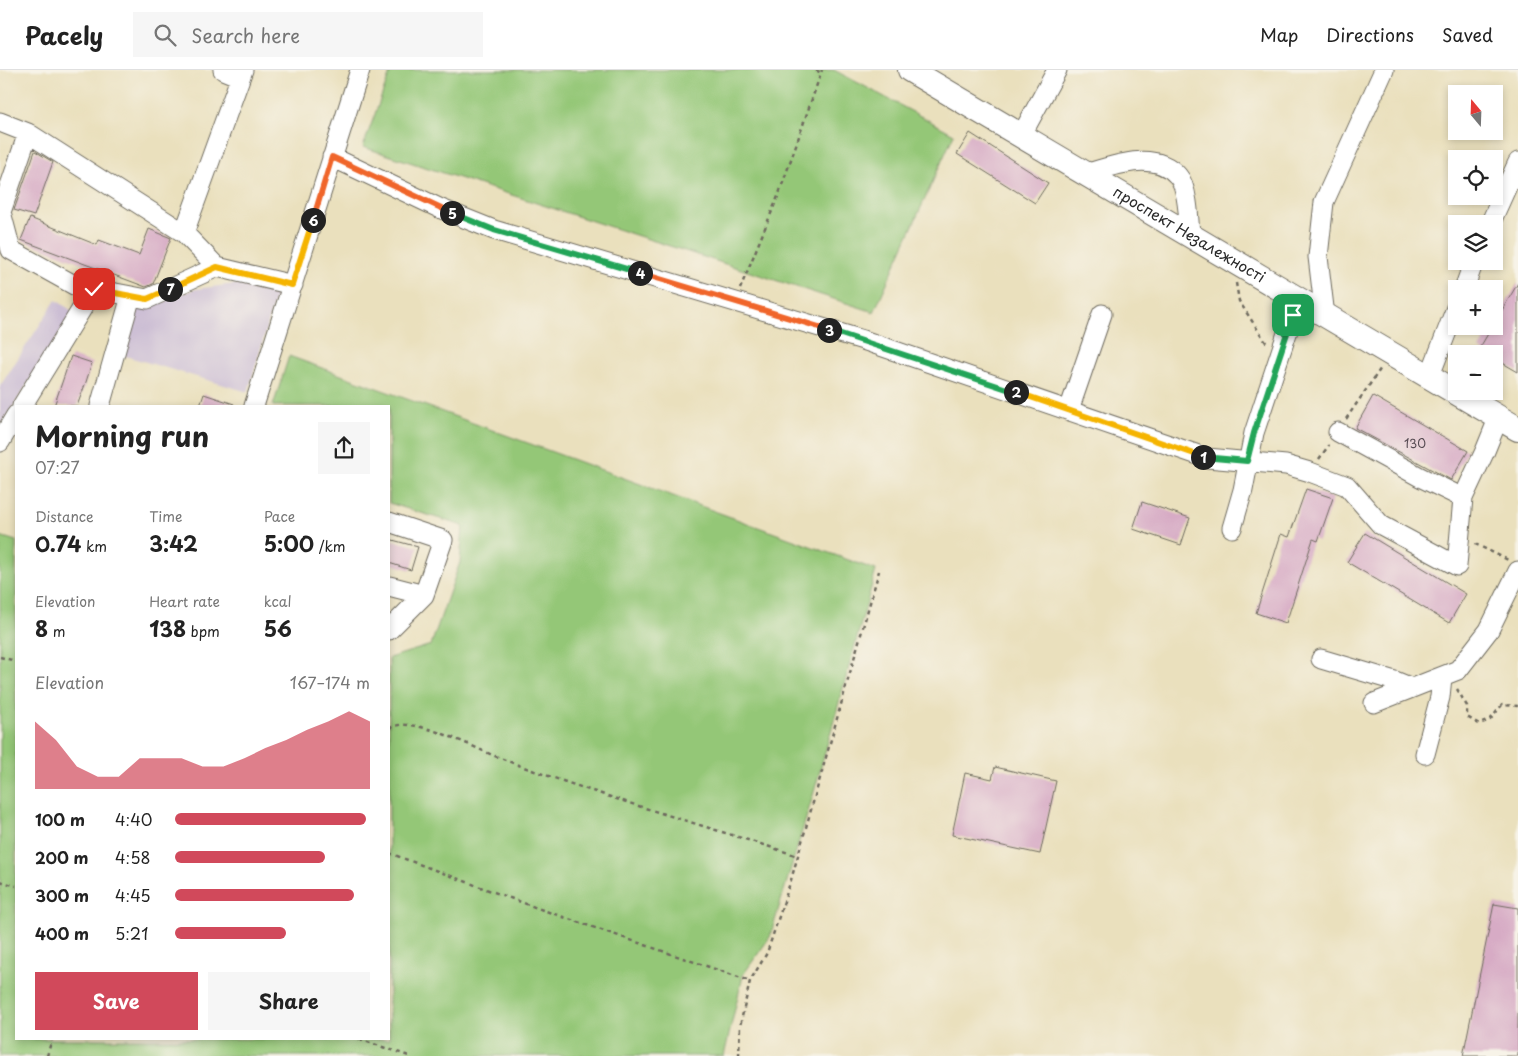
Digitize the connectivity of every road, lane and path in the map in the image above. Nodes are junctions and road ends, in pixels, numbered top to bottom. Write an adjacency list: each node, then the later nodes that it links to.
1 (360, 70): 11 (street)
2 (816, 70): 6 (path)
3 (910, 70): 10 (main road, проспект Незалежності)
4 (1057, 70): 10 (street)
5 (1384, 70): 25 (street)
6 (822, 71): 23 (path)
7 (235, 72): 15 (street)
8 (0, 122): 9 (street)
9 (28, 133): 15 (street); 20 (street)
10 (1021, 136): 13 (main road, проспект Незалежності)
11 (332, 157): 19 (street); 23 (street)
12 (1518, 162): 14 (street)
13 (1085, 174): 16 (main road, проспект Незалежності); 16 (street)
14 (1494, 215)
15 (184, 233): 17 (street)
16 (1190, 236): 22 (main road, проспект Незалежності)
17 (217, 267): 19 (street); 21 (street)
18 (1236, 279): 27 (path)
19 (292, 285): 31 (street)
20 (94, 289): 21 (street); 29 (street)
21 (132, 296): 30 (street)
22 (1298, 300): 25 (main road, проспект Незалежності); 27 (street)
23 (735, 302): 32 (street)
24 (1102, 314): 32 (street)
25 (1325, 316): 28 (main road, проспект Незалежності)
26 (1448, 329): 28 (street)
27 (1278, 360): 37 (street)
28 (1429, 378): 34 (main road, проспект Незалежності)
29 (23, 405)
30 (100, 405)
31 (254, 405)
32 (1069, 410): 37 (street)
33 (15, 418): 36 (street)
34 (1508, 424): 38 (street)
35 (1338, 432): 38 (street)
36 (0, 442)
37 (1247, 461): 40 (street); 41 (street)
38 (1463, 498): 41 (street)
39 (390, 522): 45 (street)
40 (1232, 528)
41 (1460, 537): 42 (path)
42 (1514, 566): 50 (street)
43 (880, 571): 57 (path)
44 (390, 586): 45 (street)
45 (424, 595): 46 (street)
46 (390, 629)
47 (0, 657): 49 (path)
48 (1321, 659): 51 (street)
49 (15, 661)
50 (1445, 676): 51 (street); 53 (path); 55 (street)
51 (1412, 688): 52 (street)
52 (1374, 703)
53 (1518, 706)
54 (390, 728): 57 (path)
55 (1425, 754)
56 (390, 853): 60 (path)
57 (798, 856): 60 (path)
58 (0, 881): 59 (path)
59 (15, 886)
60 (750, 981): 65 (path)
61 (52, 1040): 63 (path)
62 (361, 1040): 64 (path)
63 (48, 1056)
64 (409, 1056)
65 (739, 1056)

